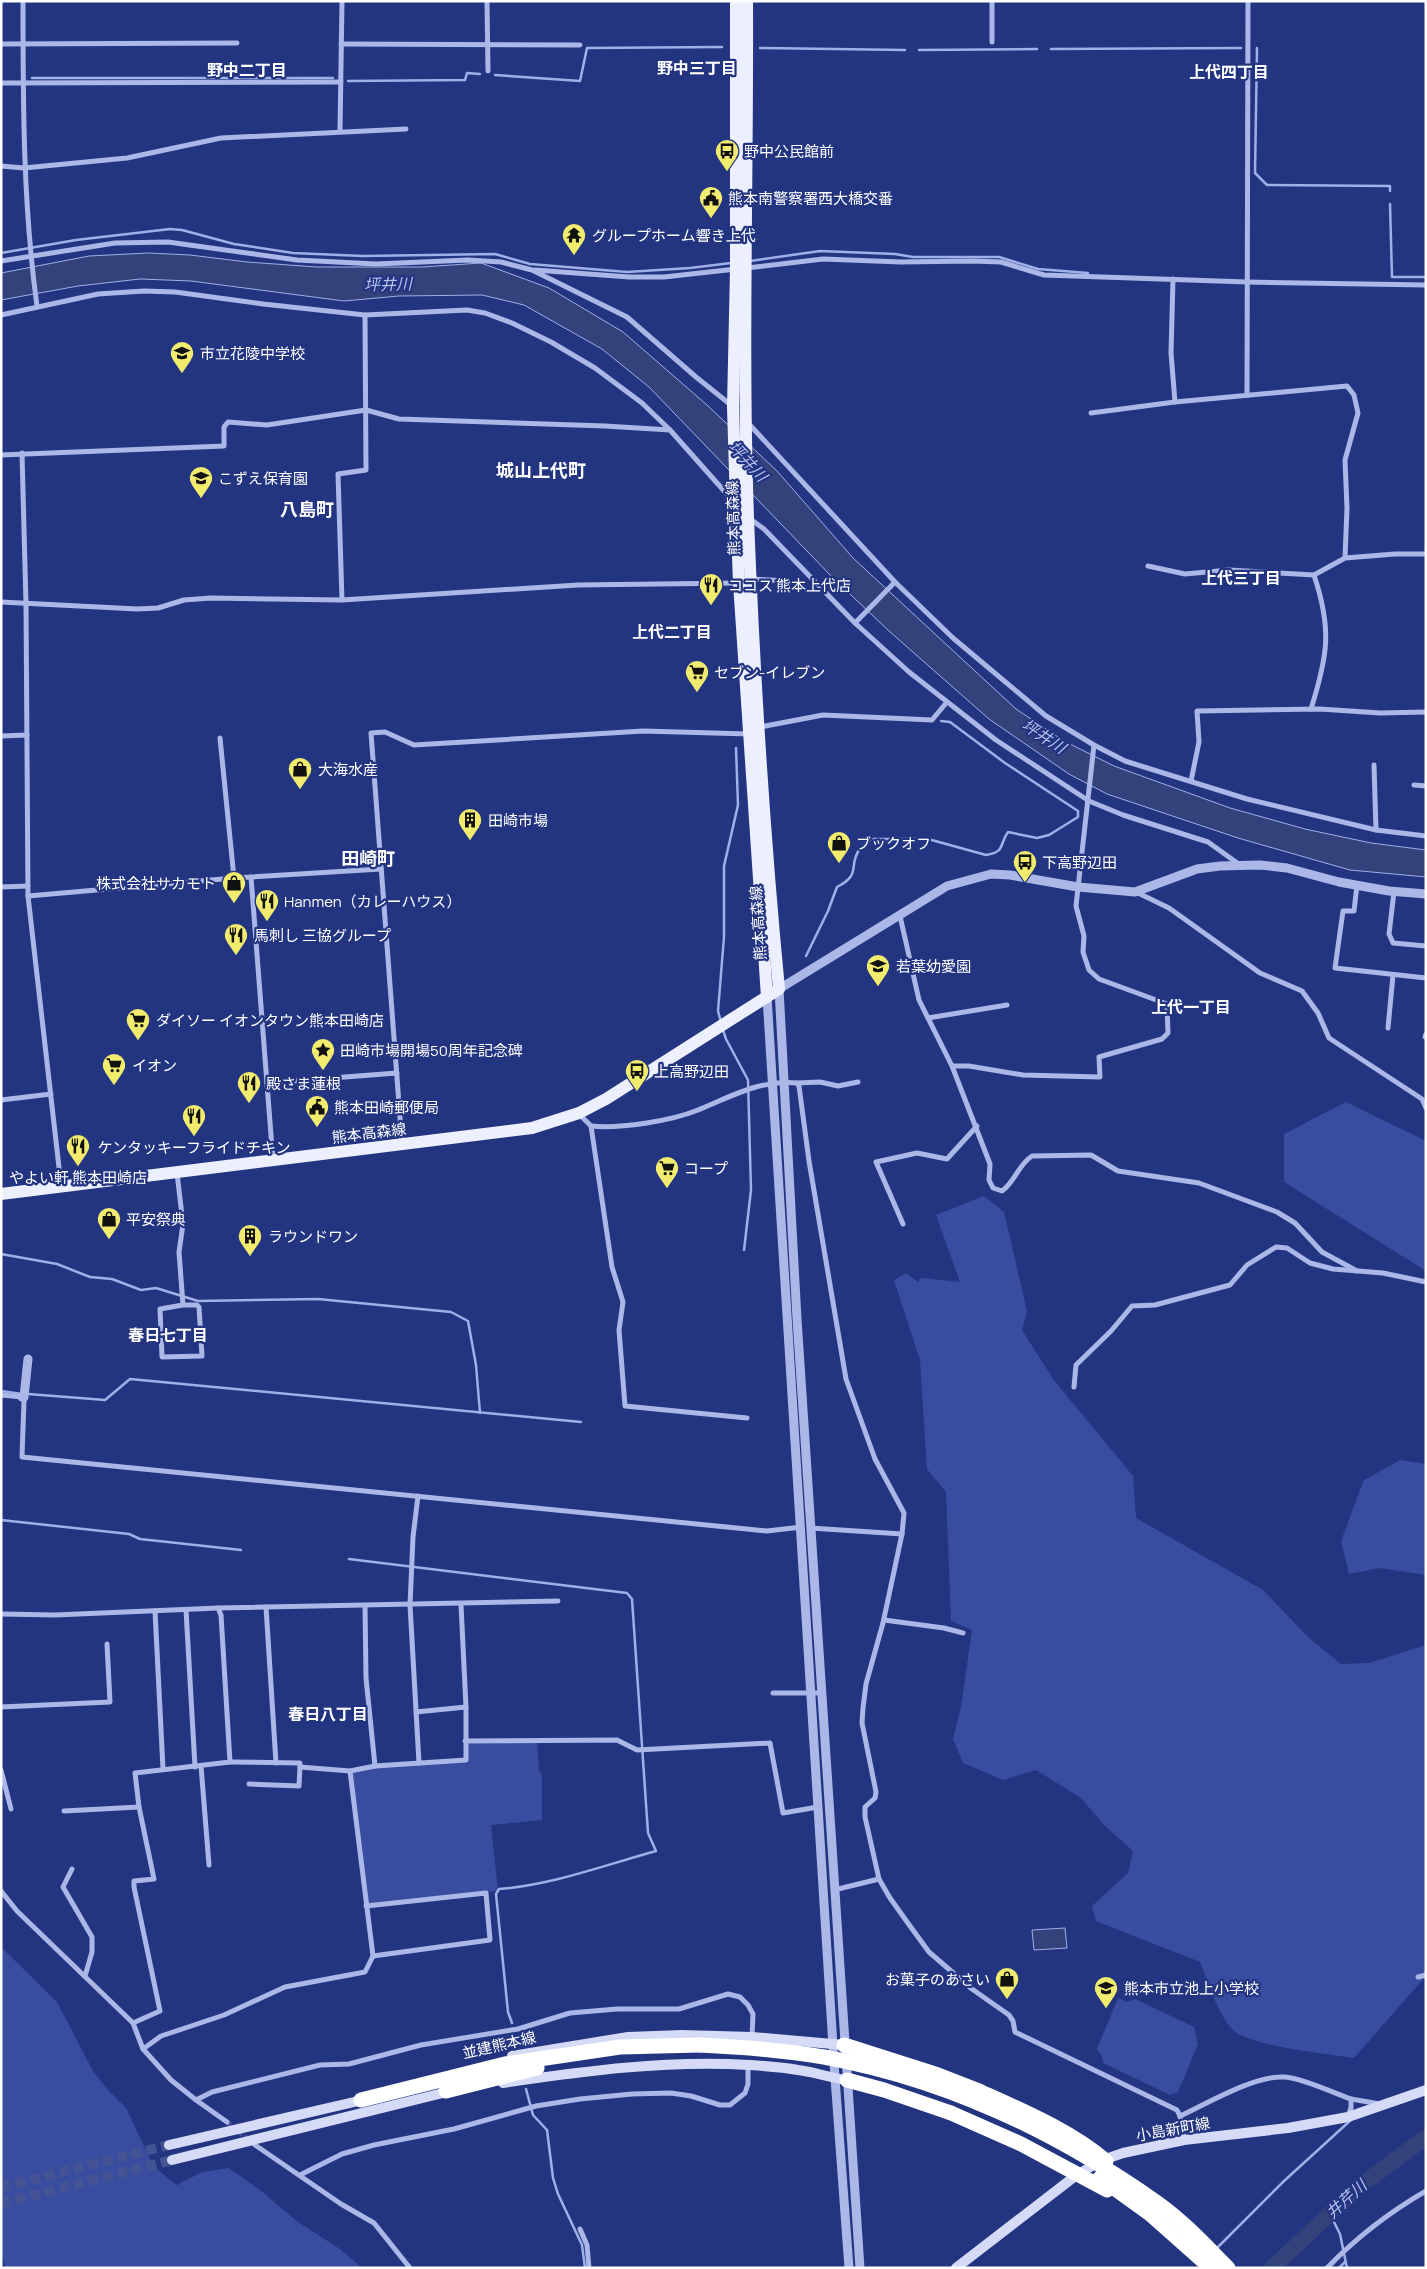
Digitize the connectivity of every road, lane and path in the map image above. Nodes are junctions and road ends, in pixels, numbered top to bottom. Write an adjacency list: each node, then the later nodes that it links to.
1 (23, 1): 11 (street)
2 (342, 1): 12 (street)
3 (487, 1): 13 (street)
4 (736, 1): 25 (main road, 熊本高森線)
5 (747, 1): 25 (main road, 熊本高森線)
6 (992, 1): 8 (street)
7 (1248, 1): 28 (street)
8 (992, 42)
9 (237, 43): 11 (street)
10 (1, 44): 11 (street)
11 (23, 44): 18 (street)
12 (341, 44): 13 (street); 16 (street)
13 (487, 45): 14 (street); 15 (street)
14 (580, 45)
15 (488, 71)
16 (340, 82): 18 (street); 20 (street)
17 (1, 83): 18 (street)
18 (24, 83): 22 (street)
19 (406, 129): 20 (street)
20 (340, 131): 22 (street)
21 (1, 166): 22 (street)
22 (24, 168): 23 (street)
23 (30, 256): 24 (street); 26 (street); 30 (street)
24 (1, 261)
25 (741, 269): 26 (street); 27 (street); 35 (main road, 熊本高森線); 38 (main road, 熊本高森線)
26 (532, 270): 35 (street)
27 (1173, 279): 28 (street); 34 (street)
28 (1246, 282): 29 (street); 33 (street)
29 (1426, 285)
30 (38, 306): 31 (street); 32 (street)
31 (1, 315)
32 (365, 315): 36 (street); 39 (street)
33 (1247, 395): 34 (street); 45 (street)
34 (1175, 402): 37 (street)
35 (733, 407): 38 (street); 42 (main road, 熊本高森線)
36 (366, 410): 39 (street); 40 (street); 52 (street)
37 (1091, 413)
38 (747, 422): 43 (main road, 熊本高森線); 51 (street)
39 (670, 430): 42 (street)
40 (22, 454): 41 (street); 54 (street)
41 (1, 455)
42 (736, 504): 43 (street); 50 (main road, 熊本高森線)
43 (748, 517): 48 (main road, 熊本高森線); 55 (street)
44 (1426, 554): 45 (street)
45 (1345, 558): 47 (street)
46 (1148, 566): 47 (street)
47 (1314, 575): 57 (street)
48 (752, 579): 49 (street); 50 (street); 59 (main road, 熊本高森線)
49 (787, 581)
50 (739, 583): 52 (street); 59 (main road, 熊本高森線)
51 (893, 584): 55 (street); 63 (street)
52 (342, 600): 54 (street)
53 (1, 602): 54 (street)
54 (26, 604): 60 (street)
55 (856, 622): 56 (street)
56 (947, 702): 59 (street); 68 (street)
57 (1311, 709): 58 (street); 65 (street)
58 (1426, 712)
59 (754, 730): 72 (street); 87 (main road, 熊本高森線); 88 (main road, 熊本高森線)
60 (27, 735): 61 (street); 76 (street)
61 (1, 736)
62 (220, 738): 74 (street)
63 (1094, 748): 65 (street); 68 (street)
64 (1374, 765): 69 (street)
65 (1191, 781): 69 (street)
66 (1414, 785): 67 (street)
67 (1426, 786)
68 (1089, 801): 71 (street); 78 (street)
69 (1376, 830): 70 (street)
70 (1426, 836)
71 (1240, 865): 75 (street); 79 (street)
72 (381, 869): 73 (street); 93 (street)
73 (250, 877): 74 (street); 96 (street)
74 (234, 878): 82 (street)
75 (1357, 885): 80 (street); 85 (street)
76 (28, 886): 77 (street); 82 (street)
77 (1, 887)
78 (1078, 887): 79 (street); 83 (street); 92 (street)
79 (1135, 892): 101 (street)
80 (1394, 892): 81 (street); 84 (street)
81 (1426, 894)
82 (28, 896): 99 (street)
83 (900, 916): 87 (street); 90 (street)
84 (1426, 946)
85 (1393, 975): 86 (street); 91 (street)
86 (1426, 978)
87 (779, 989): 88 (main road, 熊本高森線); 94 (street)
88 (767, 997): 98 (street); 102 (main road, 熊本高森線)
89 (1007, 1005): 90 (street)
90 (928, 1018): 92 (street)
91 (1388, 1028)
92 (952, 1066): 104 (street)
93 (397, 1073): 96 (street); 105 (street)
94 (784, 1082): 97 (street); 98 (street); 115 (street)
95 (858, 1082): 97 (street)
96 (267, 1083): 106 (street)
97 (797, 1083): 124 (street)
98 (772, 1084): 103 (street); 114 (street)
99 (51, 1094): 100 (street); 108 (street)
100 (1, 1100)
101 (1426, 1108)
102 (579, 1113): 103 (street); 105 (main road, 熊本高森線)
103 (592, 1126): 120 (street)
104 (977, 1126): 110 (street); 111 (street)
105 (402, 1145): 106 (main road, 熊本高森線)
106 (273, 1161): 107 (main road, 熊本高森線)
107 (177, 1173): 108 (main road, 熊本高森線); 113 (street)
108 (61, 1185): 109 (main road, 熊本高森線)
109 (1, 1194)
110 (903, 1224)
111 (1357, 1271): 112 (street); 117 (street)
112 (1426, 1282)
113 (183, 1306): 113 (street)
114 (787, 1320): 115 (street); 122 (street)
115 (797, 1320): 123 (street)
116 (28, 1359): 119 (street)
117 (1074, 1387)
118 (1, 1395): 119 (street)
119 (22, 1397): 121 (street)
120 (747, 1418)
121 (418, 1496): 122 (street); 126 (street)
122 (799, 1526): 123 (street); 137 (street)
123 (811, 1528): 124 (street); 139 (street)
124 (902, 1534): 134 (street)
125 (558, 1601): 127 (street)
126 (410, 1605): 127 (street); 128 (street); 142 (street)
127 (461, 1605): 141 (street)
128 (365, 1606): 130 (street); 148 (street)
129 (218, 1608): 130 (street); 131 (street); 144 (street)
130 (266, 1608): 145 (street)
131 (186, 1610): 132 (street); 147 (street)
132 (155, 1611): 133 (street); 150 (street)
133 (1, 1614)
134 (884, 1620): 135 (street); 160 (street)
135 (963, 1633)
136 (107, 1644): 140 (street)
137 (811, 1692): 138 (street); 139 (street); 155 (street)
138 (773, 1693)
139 (822, 1693): 161 (street)
140 (1, 1707)
141 (466, 1707): 142 (street); 143 (street)
142 (416, 1712): 146 (street)
143 (465, 1741): 146 (street); 155 (street)
144 (230, 1762): 145 (street); 147 (street)
145 (276, 1763): 149 (street)
146 (419, 1763): 148 (street)
147 (198, 1766): 150 (street); 158 (street)
148 (375, 1766): 152 (street)
149 (300, 1767): 152 (street); 153 (street)
150 (163, 1769): 154 (street)
151 (1, 1770): 156 (street)
152 (350, 1771): 163 (street)
153 (249, 1784)
154 (139, 1807): 157 (street); 170 (street)
155 (818, 1807): 168 (street)
156 (11, 1809)
157 (64, 1811)
158 (209, 1865)
159 (72, 1869): 166 (street)
160 (879, 1879): 161 (street); 183 (street)
161 (834, 1890): 169 (street)
162 (1, 1891): 166 (street)
163 (366, 1906): 164 (street); 164 (street)
164 (373, 1956): 173 (street)
165 (1426, 1975): 167 (street)
166 (85, 1976): 170 (street)
167 (1418, 1977)
168 (831, 2009): 169 (street); 172 (street)
169 (842, 2009): 172 (street)
170 (133, 2023): 173 (street)
171 (752, 2037): 172 (main road, 並建熊本線); 180 (street); 181 (main road, 並建熊本線)
172 (839, 2045): 176 (street); 192 (highway, bridge)
173 (143, 2049): 180 (street)
174 (700, 2049): 178 (highway); 181 (highway); 192 (highway, bridge)
175 (748, 2065): 176 (main road); 178 (main road); 190 (street)
176 (841, 2079): 192 (highway, bridge); 197 (street); 198 (street)
177 (1426, 2090): 182 (main road, 小島新町線)
178 (446, 2092): 189 (main road)
179 (1351, 2099): 182 (street); 183 (street); 184 (street)
180 (196, 2100): 185 (street)
181 (361, 2100): 187 (main road, 並建熊本線)
182 (1386, 2105): 184 (main road, 小島新町線)
183 (1180, 2116): 186 (street)
184 (1348, 2117): 186 (main road, 小島新町線)
185 (227, 2122)
186 (1184, 2140): 199 (main road, 小島新町線)
187 (169, 2145)
188 (255, 2145): 190 (street)
189 (172, 2160)
190 (300, 2175): 195 (street)
191 (1426, 2191): 194 (street)
192 (1154, 2209): 200 (highway, bridge); 201 (highway, bridge)
193 (580, 2228): 196 (street)
194 (1333, 2265): 202 (street)
195 (410, 2268)
196 (589, 2268)
197 (849, 2268)
198 (860, 2268)
199 (956, 2268)
200 (1212, 2268)
201 (1228, 2268)
202 (1327, 2268)

